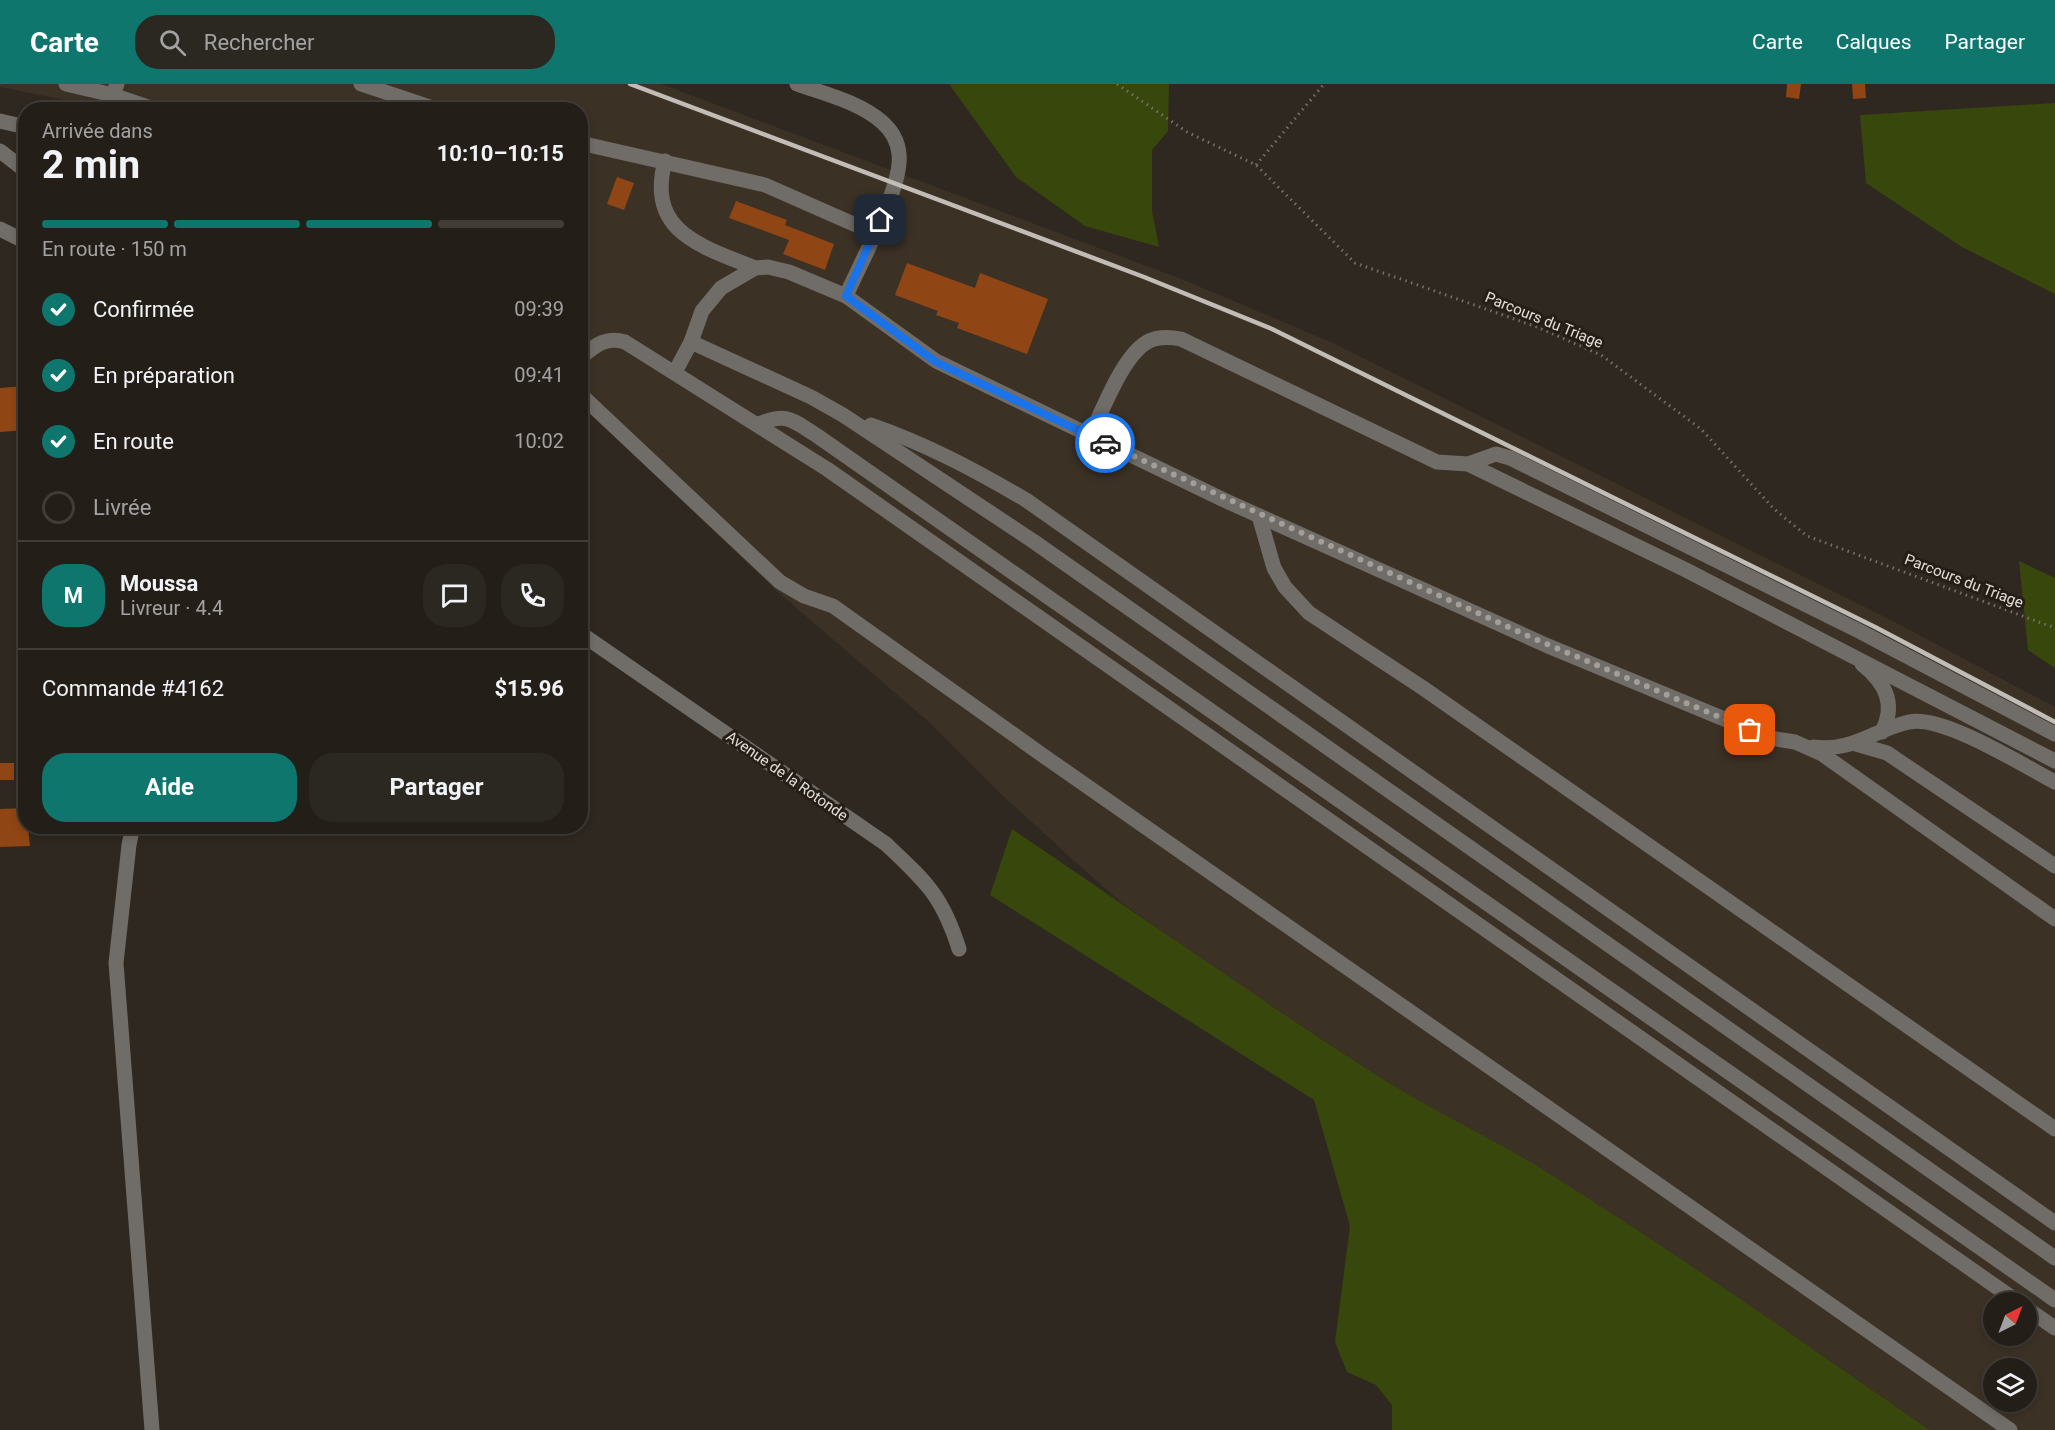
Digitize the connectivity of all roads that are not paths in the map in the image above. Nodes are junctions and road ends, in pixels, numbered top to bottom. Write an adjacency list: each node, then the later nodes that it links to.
1 (66, 84): 4 (street)
2 (361, 84): 6 (street)
3 (798, 84): 14 (street)
4 (115, 89): 5 (street)
5 (141, 102)
6 (415, 102)
7 (0, 121): 8 (street)
8 (18, 126)
9 (588, 145): 11 (street)
10 (0, 151): 12 (street)
11 (665, 161): 14 (street); 16 (street)
12 (18, 165)
13 (0, 229): 15 (street)
14 (874, 233): 17 (street)
15 (18, 238)
16 (755, 268): 17 (street); 18 (street)
17 (846, 296): 24 (street)
18 (691, 342): 20 (street); 22 (street)
19 (588, 351): 20 (street)
20 (675, 372): 23 (street)
21 (588, 402): 49 (street)
22 (843, 415): 28 (street); 30 (street)
23 (759, 424): 44 (street); 45 (street)
24 (1090, 436): 25 (street); 26 (street)
25 (1468, 464): 29 (street); 32 (street)
26 (1259, 516): 34 (street); 41 (street)
27 (588, 639): 40 (street, Avenue de la Rotonde)
28 (1232, 646): 30 (street); 42 (street)
29 (1842, 650): 31 (street); 35 (street)
30 (1218, 670): 43 (street)
31 (1881, 732): 33 (street); 36 (street)
32 (2055, 734)
33 (1856, 744): 34 (street); 38 (street)
34 (1808, 747): 39 (street)
35 (2055, 762)
36 (2055, 782)
37 (131, 834): 48 (street)
38 (2055, 866)
39 (2055, 919)
40 (959, 949)
41 (2055, 1129)
42 (2055, 1222)
43 (2055, 1258)
44 (2004, 1292)
45 (2055, 1300)
46 (2037, 1316): 47 (street)
47 (2055, 1328)
48 (152, 1430)
49 (2010, 1430)

